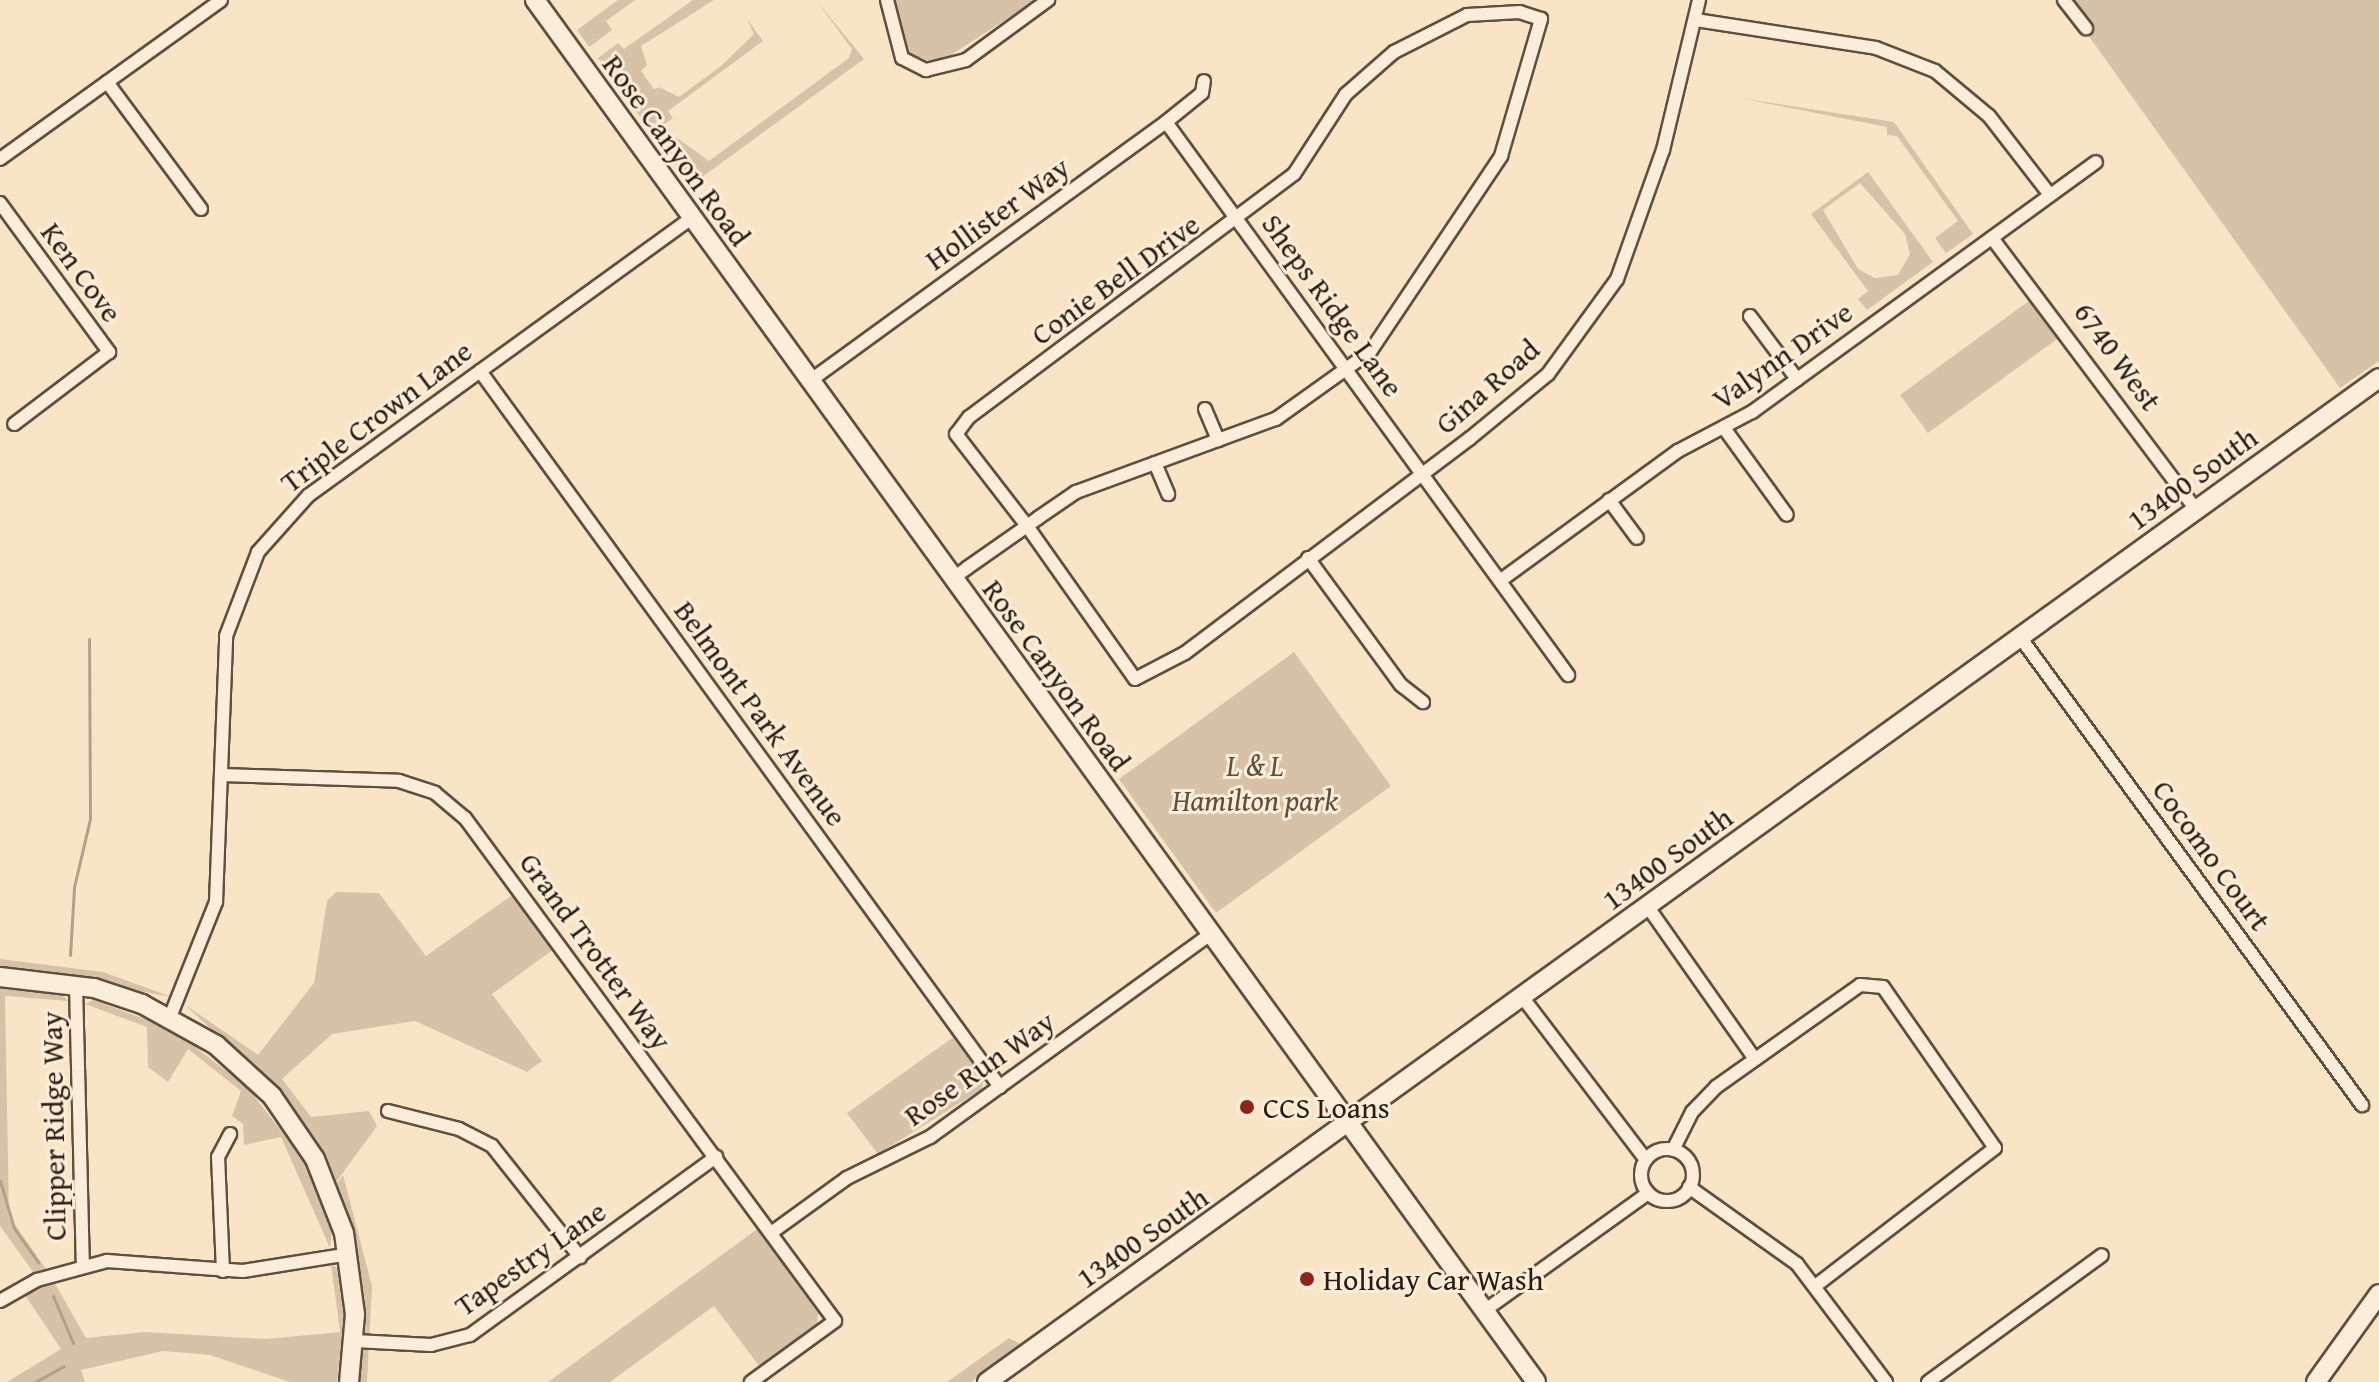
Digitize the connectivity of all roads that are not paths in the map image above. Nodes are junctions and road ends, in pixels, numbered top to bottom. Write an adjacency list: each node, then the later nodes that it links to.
1 (221, 0): 10 (street)
2 (535, 0): 17 (street, Rose Canyon Road)
3 (887, 0): 4 (street)
4 (1048, 0)
5 (1699, 0): 7 (street, Gina Road)
6 (2064, 0): 8 (street)
7 (1696, 20): 14 (street); 31 (street, Gina Road)
8 (2086, 28)
9 (1204, 81): 11 (street, Hollister Way)
10 (107, 82): 12 (street); 16 (street)
11 (1166, 122): 18 (street, Sheps Ridge Lane); 25 (street, Hollister Way)
12 (0, 159)
13 (2096, 162): 14 (street, Valynn Drive)
14 (2050, 195): 19 (street, Valynn Drive)
15 (0, 203): 27 (street, Ken Cove)
16 (201, 209)
17 (691, 218): 22 (street, Triple Crown Lane); 25 (street, Rose Canyon Road)
18 (1239, 221): 21 (street, Sheps Ridge Lane); 21 (street, Conie Bell Drive); 36 (street, Conie Bell Drive)
19 (1992, 238): 24 (street, Valynn Drive); 34 (street, 6740 West)
20 (1750, 316): 24 (street)
21 (1348, 369): 29 (street); 31 (street, Sheps Ridge Lane)
22 (480, 371): 45 (street, Triple Crown Lane); 53 (street, Belmont Park Avenue)
23 (2379, 378): 34 (street, 13400 South)
24 (1797, 379): 28 (street, Valynn Drive)
25 (811, 380): 39 (street, Rose Canyon Road)
26 (1205, 409): 29 (street)
27 (14, 424)
28 (1724, 428): 33 (street, Valynn Drive); 35 (street)
29 (1218, 440): 30 (street)
30 (1155, 463): 32 (street); 36 (street)
31 (1423, 473): 38 (street, Gina Road); 40 (street, Sheps Ridge Lane)
32 (1168, 494)
33 (1609, 500): 37 (street); 40 (street, Valynn Drive)
34 (2196, 510): 41 (street, 13400 South)
35 (1787, 515)
36 (1027, 526): 39 (street); 43 (street, Conie Bell Drive)
37 (1637, 538)
38 (1308, 558): 43 (street, Gina Road); 44 (street)
39 (952, 579): 47 (street, Rose Canyon Road)
40 (1501, 580): 42 (street, Sheps Ridge Lane)
41 (2020, 637): 46 (street, 13400 South); 54 (street, Cocomo Court)
42 (1568, 675)
43 (1135, 679)
44 (1423, 702)
45 (222, 775): 51 (street, Triple Crown Lane); 59 (street, Grand Trotter Way)
46 (1648, 907): 50 (street, 13400 South); 52 (street)
47 (1210, 934): 53 (street, Rose Run Way); 56 (street, Rose Canyon Road)
48 (0, 977): 49 (street)
49 (76, 985): 51 (street); 67 (street, Clipper Ridge Way)
50 (1523, 998): 56 (street, 13400 South); 60 (street)
51 (170, 1017): 64 (street)
52 (1755, 1059): 58 (street); 69 (street)
53 (1000, 1087): 63 (street, Rose Run Way)
54 (2362, 1105)
55 (388, 1111): 66 (street)
56 (1348, 1124): 72 (street, Rose Canyon Road); 76 (street, 13400 South)
57 (230, 1134): 68 (street)
58 (1673, 1150): 60 (street); 61 (street)
59 (716, 1157): 63 (street, Grand Trotter Way); 66 (street, Tapestry Lane)
60 (1646, 1160): 62 (street)
61 (1689, 1187): 62 (street); 69 (street)
62 (1648, 1193): 72 (street)
63 (771, 1233): 75 (street, Grand Trotter Way)
64 (349, 1254): 68 (street); 73 (street)
65 (2102, 1255): 79 (street)
66 (580, 1257): 73 (street, Tapestry Lane)
67 (83, 1266): 68 (street); 71 (street)
68 (223, 1271)
69 (1815, 1286): 78 (street)
70 (2379, 1294): 80 (street)
71 (0, 1301)
72 (1484, 1311): 77 (street, Rose Canyon Road)
73 (355, 1341): 74 (street)
74 (349, 1382)
75 (751, 1382)
76 (987, 1382)
77 (1536, 1382)
78 (1886, 1382)
79 (1928, 1382)
80 (2316, 1382)

